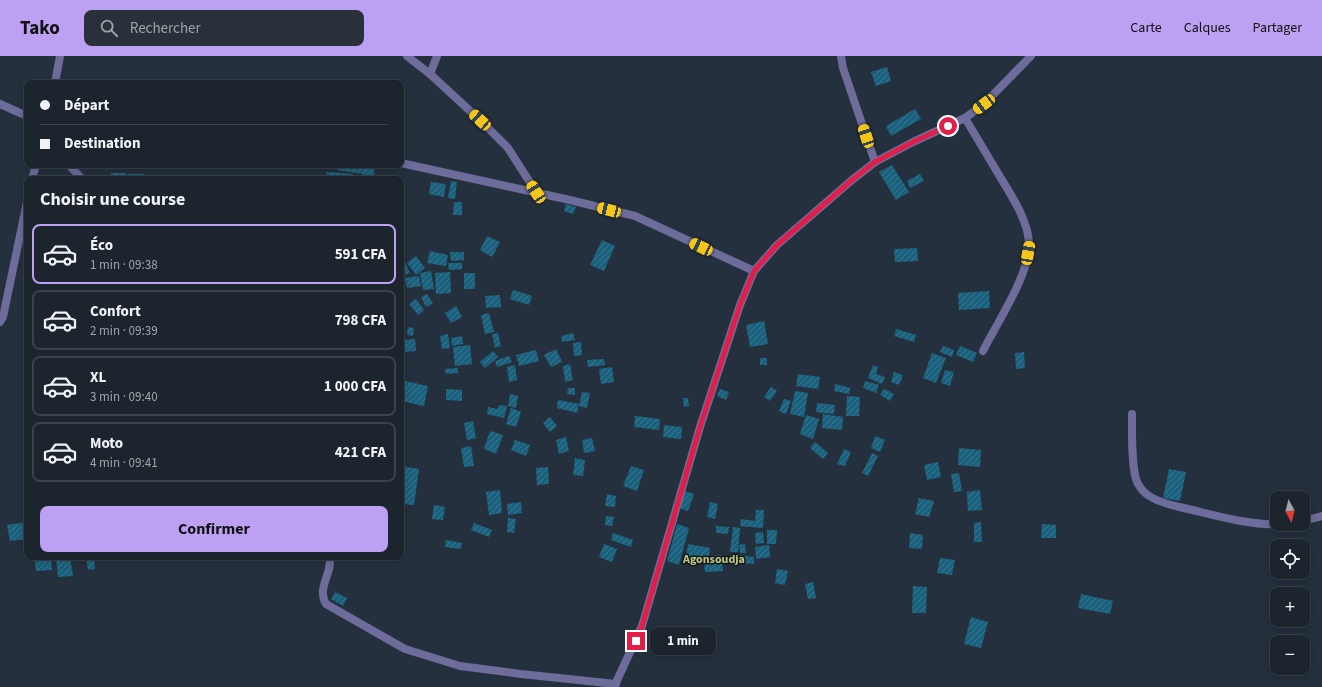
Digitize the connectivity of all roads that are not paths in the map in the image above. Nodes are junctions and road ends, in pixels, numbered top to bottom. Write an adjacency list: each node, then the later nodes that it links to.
1 (60, 56): 7 (street)
2 (407, 56): 6 (street)
3 (437, 56): 6 (street)
4 (841, 56): 11 (street)
5 (1031, 56): 10 (street)
6 (430, 74): 15 (street)
7 (56, 80)
8 (0, 104): 9 (street)
9 (24, 115)
10 (965, 118): 11 (street); 19 (street)
11 (875, 162): 17 (street)
12 (404, 164): 15 (street)
13 (73, 168): 14 (street)
14 (79, 176)
15 (536, 192): 17 (street)
16 (24, 216): 18 (street)
17 (754, 271): 25 (street)
18 (1, 319)
19 (983, 351)
20 (1132, 414): 23 (street)
21 (1322, 516): 22 (street)
22 (1310, 519)
23 (1270, 525)
24 (329, 560): 25 (street)
25 (615, 685)

